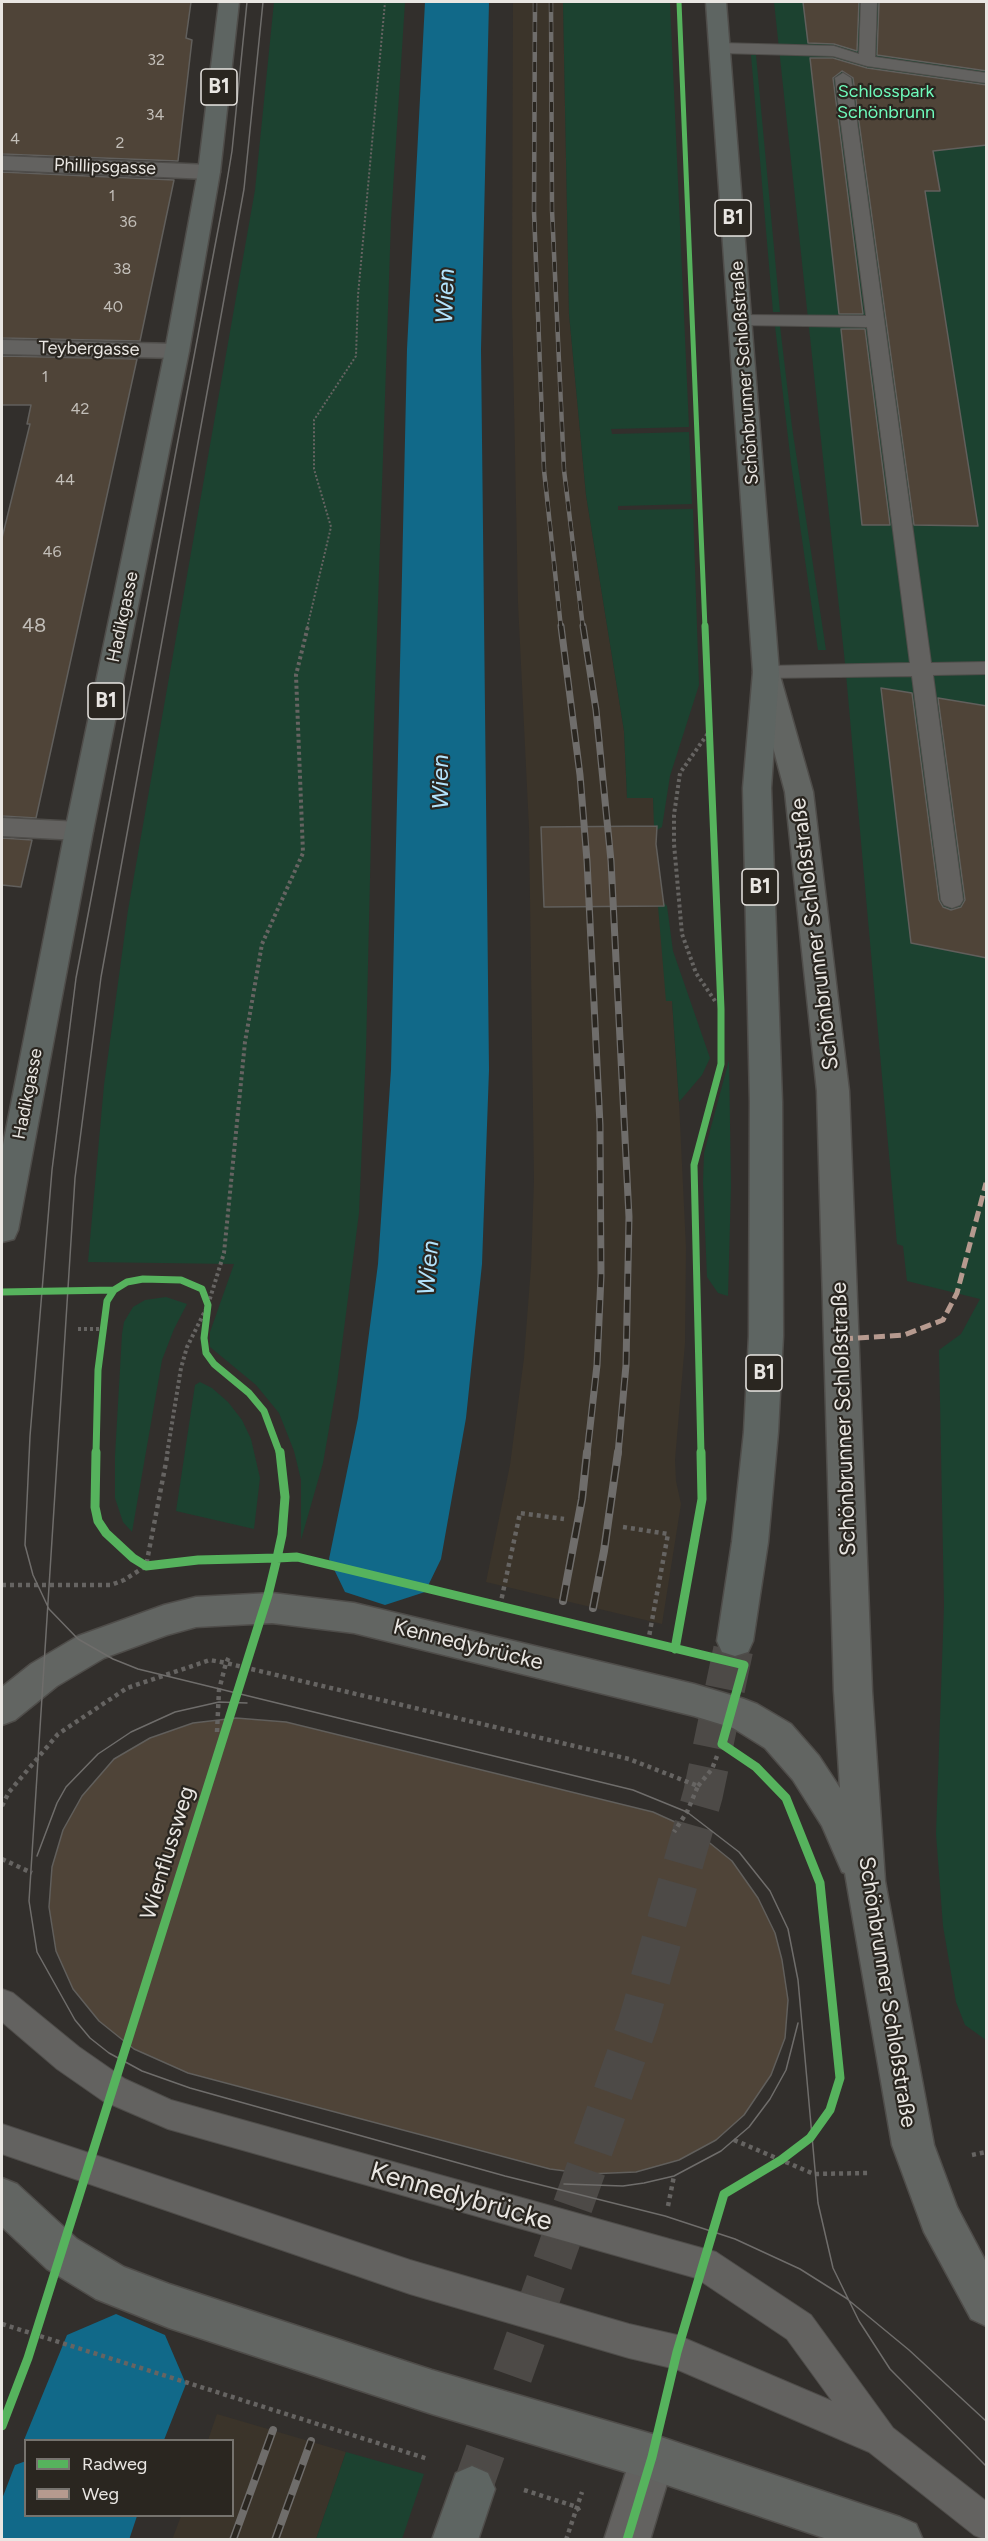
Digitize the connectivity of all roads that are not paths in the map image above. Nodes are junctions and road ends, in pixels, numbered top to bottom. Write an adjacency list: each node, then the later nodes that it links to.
1 (229, 2): 9 (main road, Hadikgasse / B1)
2 (716, 2): 4 (main road, Schönbrunner Schloßstraße / B1)
3 (869, 2): 5 (lane)
4 (720, 48): 5 (lane); 10 (main road, Schönbrunner Schloßstraße / B1)
5 (867, 61): 7 (lane)
6 (843, 78): 11 (lane)
7 (987, 78)
8 (2, 163): 9 (street, Phillipsgasse)
9 (209, 171): 13 (main road, Hadikgasse / B1)
10 (741, 320): 11 (lane); 16 (main road, Schönbrunner Schloßstraße / B1)
11 (876, 322): 15 (lane)
12 (2, 347): 13 (street, Teybergasse)
13 (177, 351): 18 (main road, Hadikgasse / B1)
14 (987, 668): 15 (lane)
15 (923, 670): 16 (lane); 19 (lane)
16 (766, 672): 21 (main road, Schönbrunner Schloßstraße / B1); 23 (main road, Schönbrunner Schloßstraße)
17 (2, 827): 18 (street)
18 (79, 831): 20 (main road, Hadikgasse / B1)
19 (952, 900)
20 (2, 1230)
21 (735, 1641)
22 (2, 1709): 23 (main road, Kennedybrücke)
23 (865, 1881): 27 (main road, Schönbrunner Schloßstraße)
24 (2, 2003): 28 (lane, Kennedybrücke)
25 (2, 2139): 28 (lane, Kennedybrücke)
26 (2, 2199): 29 (main road)
27 (987, 2304)
28 (881, 2440): 31 (lane, Kennedybrücke)
29 (652, 2457): 33 (street); 34 (main road)
30 (472, 2488): 32 (main road)
31 (987, 2523)
32 (455, 2540)
33 (627, 2540)
34 (900, 2540)

